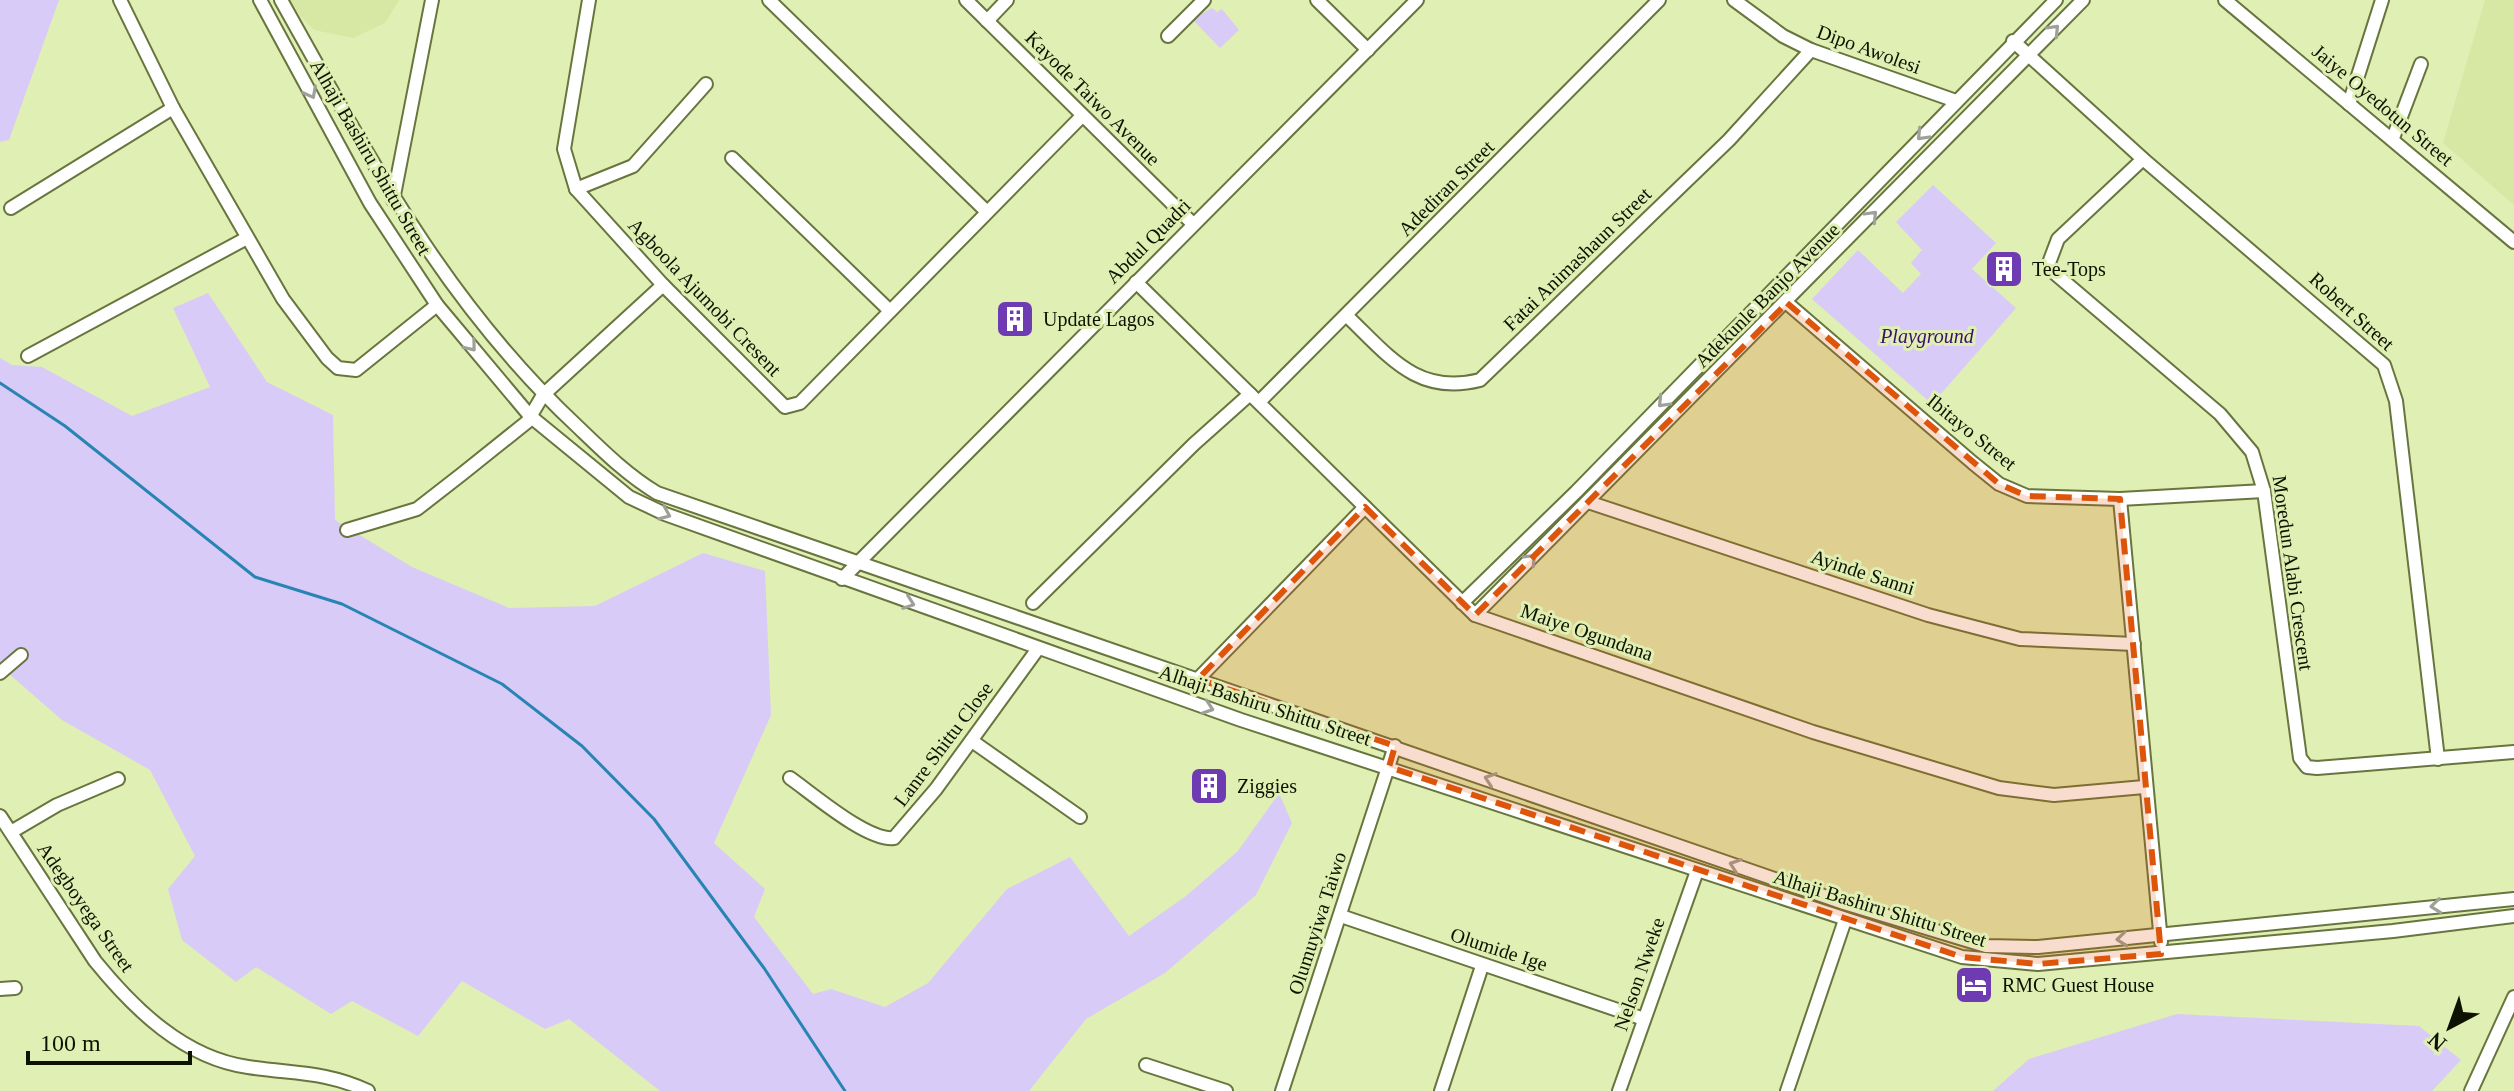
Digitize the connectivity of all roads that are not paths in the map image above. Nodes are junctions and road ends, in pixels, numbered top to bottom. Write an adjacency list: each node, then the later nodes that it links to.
1 (120, 0): 28 (street)
2 (260, 0): 37 (street, Alhaji Bashiru Shittu Street, one-way to 37)
3 (281, 0): 34 (street, Alhaji Bashiru Shittu Street)
4 (432, 0): 34 (street)
5 (589, 0): 33 (street, Agboola Ajumobi Cresent)
6 (769, 0): 36 (street)
7 (966, 0): 18 (street, Kayode Taiwo Avenue)
8 (1007, 0): 18 (street)
9 (1204, 0): 19 (street)
10 (1317, 0): 21 (street)
11 (1417, 0): 21 (street, Abdul Quadri)
12 (1659, 0): 46 (street, Adediran Street)
13 (2056, 0): 20 (street, Adekunle Banjo Avenue)
14 (2083, 0): 23 (street, Adekunle Banjo Avenue, one-way to 14)
15 (2225, 0): 27 (street, Jaiye Oyedotun Street)
16 (2382, 0): 27 (street)
17 (1737, 1): 22 (street, Dipo Awolesi)
18 (987, 21): 29 (street, Kayode Taiwo Avenue)
19 (1168, 36)
20 (2013, 41): 23 (street, Robert Street); 26 (street, Adekunle Banjo Avenue)
21 (1368, 50): 38 (street, Abdul Quadri)
22 (1811, 50): 26 (street, Dipo Awolesi); 46 (street, Fatai Animashaun Street)
23 (2030, 55): 32 (street, Robert Street); 43 (street, Adekunle Banjo Avenue, one-way to 23)
24 (2421, 64): 30 (street)
25 (706, 84): 33 (street)
26 (1956, 101): 59 (street, Adekunle Banjo Avenue, one-way to 59)
27 (2349, 104): 30 (street, Jaiye Oyedotun Street)
28 (173, 108): 35 (street); 39 (street)
29 (1082, 116): 36 (street, Agboola Ajumobi Cresent); 38 (street, Kayode Taiwo Avenue)
30 (2393, 138): 40 (street, Jaiye Oyedotun Street)
31 (732, 158): 45 (street)
32 (2143, 159): 51 (street, Moredun Alabi Crescent); 69 (street, Robert Street)
33 (576, 189): 42 (street, Agboola Ajumobi Cresent)
34 (393, 200): 37 (street); 48 (street, Alhaji Bashiru Shittu Street)
35 (11, 208)
36 (987, 212): 45 (street, Agboola Ajumobi Cresent)
37 (377, 214): 44 (street, Alhaji Bashiru Shittu Street)
38 (1193, 224): 41 (street, Abdul Quadri)
39 (247, 238): 44 (street); 47 (street)
40 (2514, 242)
41 (1136, 282): 49 (street, Maiye Ogundana); 56 (street, Abdul Quadri)
42 (663, 285): 45 (street, Agboola Ajumobi Cresent); 48 (street)
43 (1787, 303): 52 (street, Ibitayo Street); 53 (street, Adekunle Banjo Avenue)
44 (437, 305): 50 (street, Alhaji Bashiru Shittu Street, one-way to 50)
45 (890, 311)
46 (1347, 316): 49 (street, Adediran Street)
47 (28, 356)
48 (543, 395): 50 (street); 56 (street, Alhaji Bashiru Shittu Street)
49 (1254, 398): 54 (street, Maiye Ogundana); 58 (street, Adediran Street)
50 (530, 416): 55 (street); 57 (street, Alhaji Bashiru Shittu Street, one-way to 57)
51 (2264, 491): 52 (street, Ibitayo Street); 69 (street, Moredun Alabi Crescent)
52 (2120, 499): 61 (street)
53 (1588, 502): 60 (street, Adekunle Banjo Avenue, one-way to 53); 61 (street, Ayinde Sanni)
54 (1365, 507): 59 (street, Maiye Ogundana); 65 (street)
55 (347, 530)
56 (857, 562): 57 (street, Abdul Quadri); 65 (street, Alhaji Bashiru Shittu Street)
57 (842, 579): 62 (street, Alhaji Bashiru Shittu Street, one-way to 62)
58 (1033, 603)
59 (1462, 603): 60 (street, Maiye Ogundana)
60 (1475, 615): 73 (street, Maiye Ogundana)
61 (2134, 644): 73 (street)
62 (1037, 650): 66 (street, Lanre Shittu Close); 70 (street, Alhaji Bashiru Shittu Street, one-way to 70)
63 (21, 655): 64 (street)
64 (0, 673)
65 (1198, 679): 67 (street, Alhaji Bashiru Shittu Street)
66 (972, 741): 71 (street, Lanre Shittu Close); 75 (street)
67 (1395, 746): 70 (street, Olumuyiwa Taiwo); 82 (street, Alhaji Bashiru Shittu Street, one-way to 67)
68 (2514, 752): 69 (street, Moredun Alabi Crescent)
69 (2438, 759)
70 (1389, 767): 77 (street, Alhaji Bashiru Shittu Street); 79 (street, Olumuyiwa Taiwo)
71 (790, 778)
72 (118, 779): 76 (street)
73 (2144, 787): 82 (street)
74 (0, 816): 76 (street, Adegboyega Street)
75 (1080, 817)
76 (11, 832): 90 (street, Adegboyega Street)
77 (1697, 871): 81 (street, Alhaji Bashiru Shittu Street); 88 (street, Nelson Nweke)
78 (2514, 899): 82 (street, Alhaji Bashiru Shittu Street, one-way to 82)
79 (1341, 916): 84 (street, Olumide Ige); 92 (street, Olumuyiwa Taiwo)
80 (2514, 916): 83 (street, Alhaji Bashiru Shittu Street)
81 (1845, 920): 83 (street, Alhaji Bashiru Shittu Street); 95 (street)
82 (2160, 935): 83 (street)
83 (2161, 954)
84 (1482, 966): 88 (street, Olumide Ige); 93 (street)
85 (15, 988): 86 (street)
86 (0, 989)
87 (2514, 997): 96 (street)
88 (1644, 1019): 94 (street, Nelson Nweke)
89 (1146, 1065): 91 (street)
90 (368, 1091)
91 (1226, 1091)
92 (1282, 1091)
93 (1441, 1091)
94 (1619, 1091)
95 (1787, 1091)
96 (2471, 1091)

